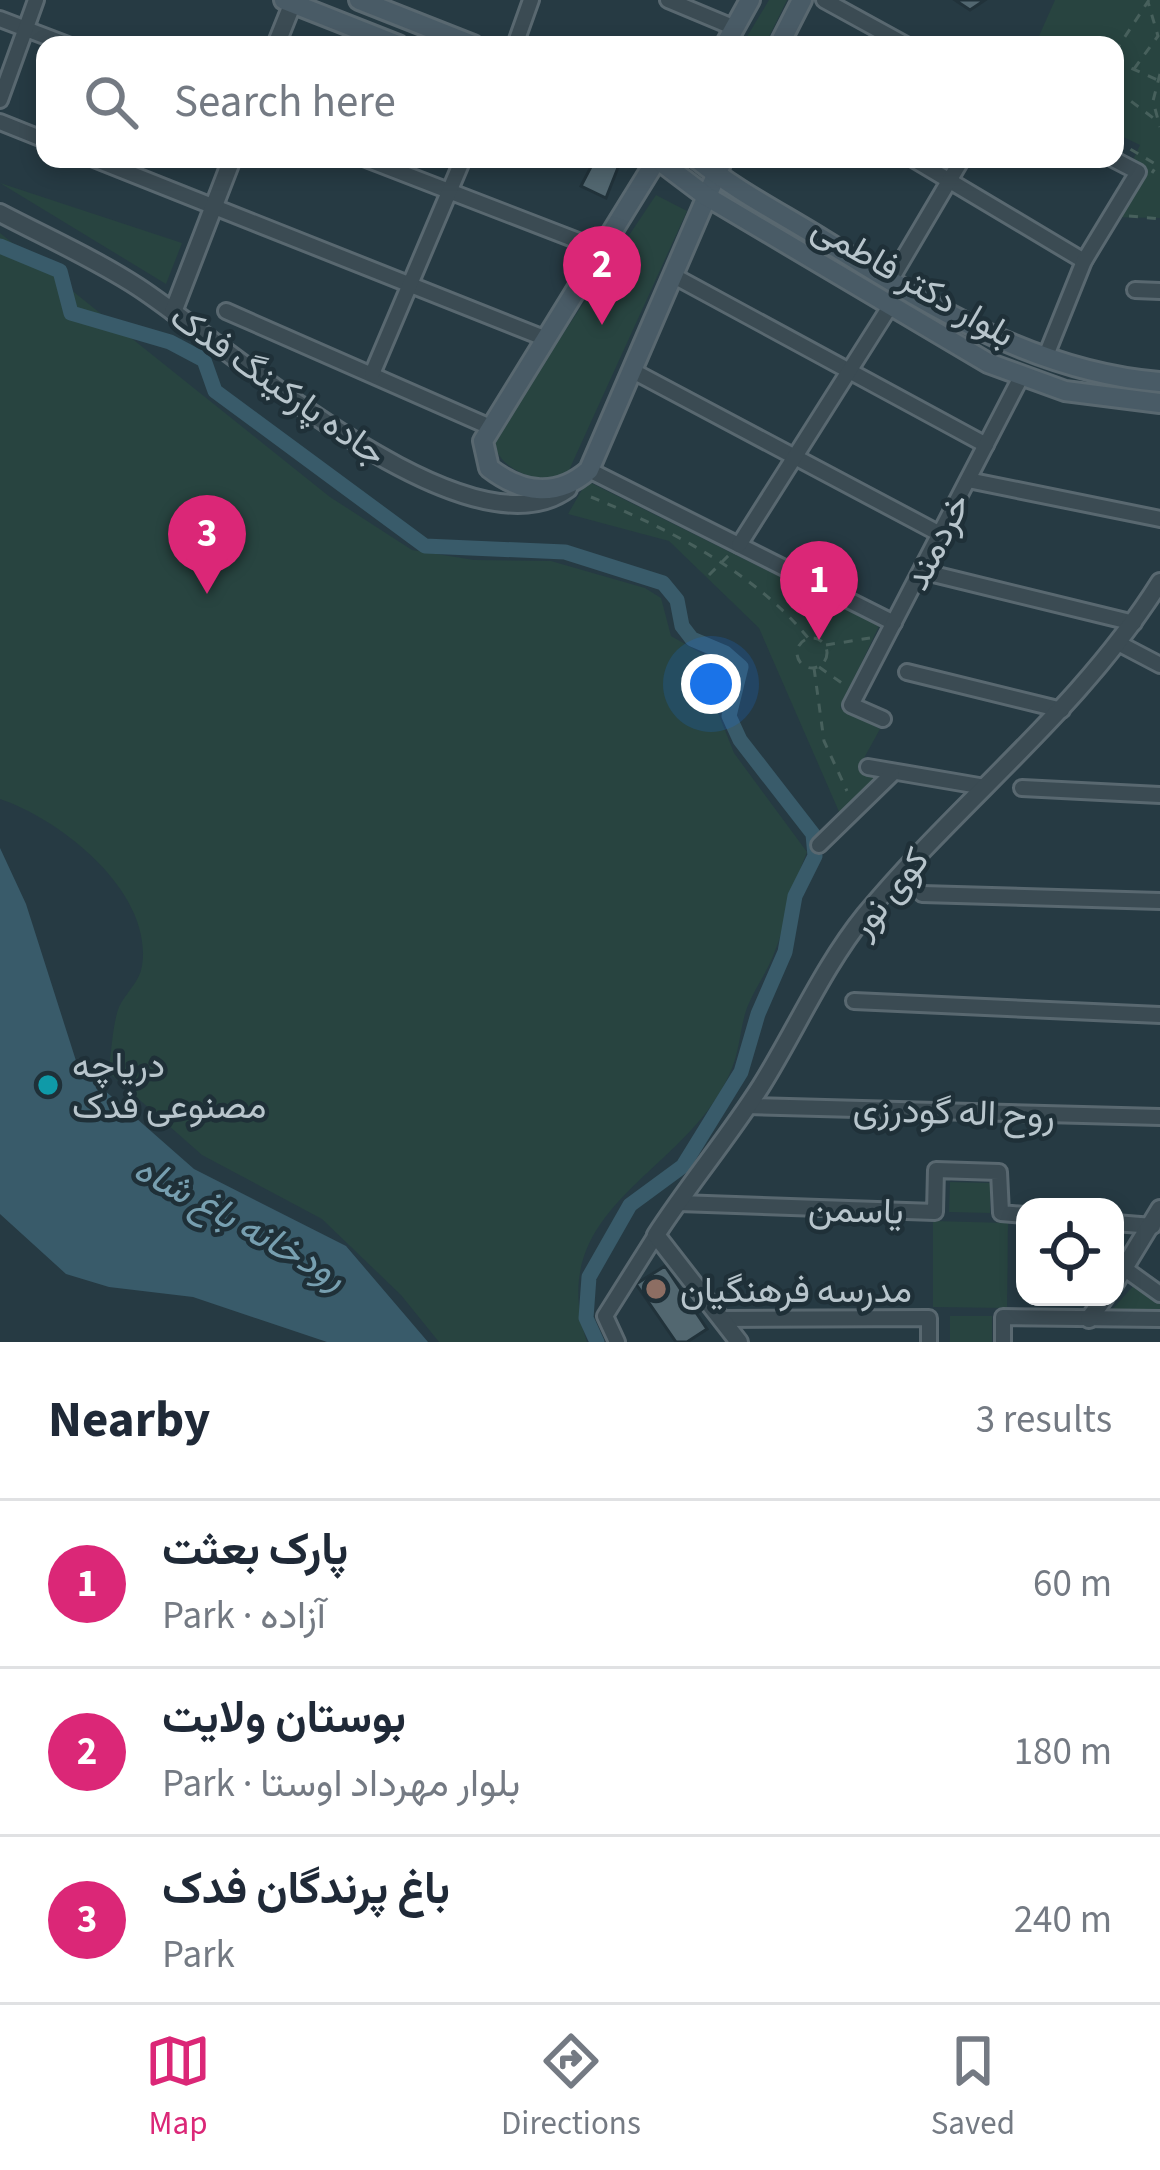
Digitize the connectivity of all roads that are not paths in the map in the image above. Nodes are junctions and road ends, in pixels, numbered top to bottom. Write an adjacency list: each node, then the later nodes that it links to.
1 (36, 0): 10 (street)
2 (358, 0): 14 (main road)
3 (531, 0): 15 (street)
4 (668, 0): 16 (street)
5 (750, 0): 16 (main road)
6 (802, 0): 17 (main road)
7 (824, 0): 18 (street)
8 (290, 1): 12 (street); 13 (main road)
9 (0, 19): 10 (street)
10 (26, 29): 11 (street); 19 (street)
11 (44, 36)
12 (279, 36)
13 (376, 36)
14 (450, 36)
15 (517, 36)
16 (730, 36)
17 (784, 36)
18 (890, 36)
19 (0, 100)
20 (0, 122): 21 (street)
21 (36, 136)
22 (1124, 164): 39 (street)
23 (117, 168): 36 (street)
24 (229, 168): 36 (street)
25 (390, 168): 34 (street)
26 (460, 168): 34 (street)
27 (651, 168): 38 (main road)
28 (669, 168): 35 (main road, بلوار دکتر فاطمی)
29 (718, 168): 35 (main road)
30 (722, 168): 41 (main road, بلوار دکتر فاطمی)
31 (929, 168): 33 (street)
32 (957, 168): 33 (street)
33 (950, 180): 39 (street); 41 (street)
34 (450, 191): 38 (street); 42 (street)
35 (706, 196): 40 (main road); 45 (main road, بلوار دکتر فاطمی)
36 (214, 206): 42 (street); 47 (street)
37 (0, 213): 47 (street, جاده پارکینگ فدک)
38 (599, 249): 48 (main road)
39 (1084, 261): 49 (street)
40 (674, 277): 50 (main road); 51 (street)
41 (890, 281): 49 (main road, بلوار دکتر فاطمی)
42 (411, 283): 48 (street); 52 (street)
43 (1135, 290): 44 (street)
44 (1160, 291)
45 (889, 308): 51 (street); 53 (main road, بلوار دکتر فاطمی)
46 (226, 311): 52 (street)
47 (173, 312): 61 (street, جاده پارکینگ فدک)
48 (544, 338): 56 (main road)
49 (1045, 358): 54 (main road, بلوار دکتر فاطمی)
50 (632, 371): 58 (street); 59 (main road)
51 (848, 373): 57 (street); 58 (street)
52 (372, 374): 56 (street)
53 (1021, 377): 55 (main road, بلوار دکتر فاطمی); 57 (street, خردمند)
54 (1160, 382)
55 (1160, 403)
56 (490, 427): 61 (main road)
57 (986, 445): 60 (street, خردمند)
58 (794, 458): 63 (street); 64 (street)
59 (590, 470): 61 (main road); 64 (street)
60 (968, 480): 62 (street); 63 (street, خردمند)
61 (568, 489)
62 (1160, 519)
63 (940, 534): 65 (street, خردمند)
64 (739, 545): 68 (street)
65 (921, 571): 67 (street); 68 (street, خردمند)
66 (1160, 582): 67 (street, کوی نور)
67 (1134, 623): 69 (street, کوی نور)
68 (891, 629): 73 (street, خردمند)
69 (1120, 644): 70 (street); 72 (street, کوی نور)
70 (1160, 665)
71 (907, 672): 72 (street)
72 (1062, 710): 76 (street, کوی نور)
73 (883, 719)
74 (868, 767): 75 (street)
75 (892, 774): 76 (street); 79 (street)
76 (985, 787): 84 (street, کوی نور)
77 (1022, 788): 78 (street)
78 (1160, 795)
79 (819, 844)
80 (922, 894): 81 (street)
81 (1160, 901)
82 (854, 1001): 83 (street)
83 (1160, 1016)
84 (748, 1106): 85 (street, روح اله گودرزی); 86 (street, کوی نور)
85 (1160, 1117)
86 (679, 1203): 87 (street, یاسمن); 90 (street, کوی نور)
87 (1016, 1214)
88 (1156, 1218): 89 (street); 91 (street)
89 (1124, 1221)
90 (656, 1235): 95 (street); 98 (street)
91 (1124, 1270)
92 (1124, 1278): 93 (street)
93 (1160, 1294)
94 (1098, 1306): 96 (street)
95 (721, 1319): 99 (street); 100 (street)
96 (1089, 1319): 97 (street); 101 (street)
97 (1160, 1319)
98 (617, 1342)
99 (739, 1342)
100 (929, 1342)
101 (1003, 1342)

